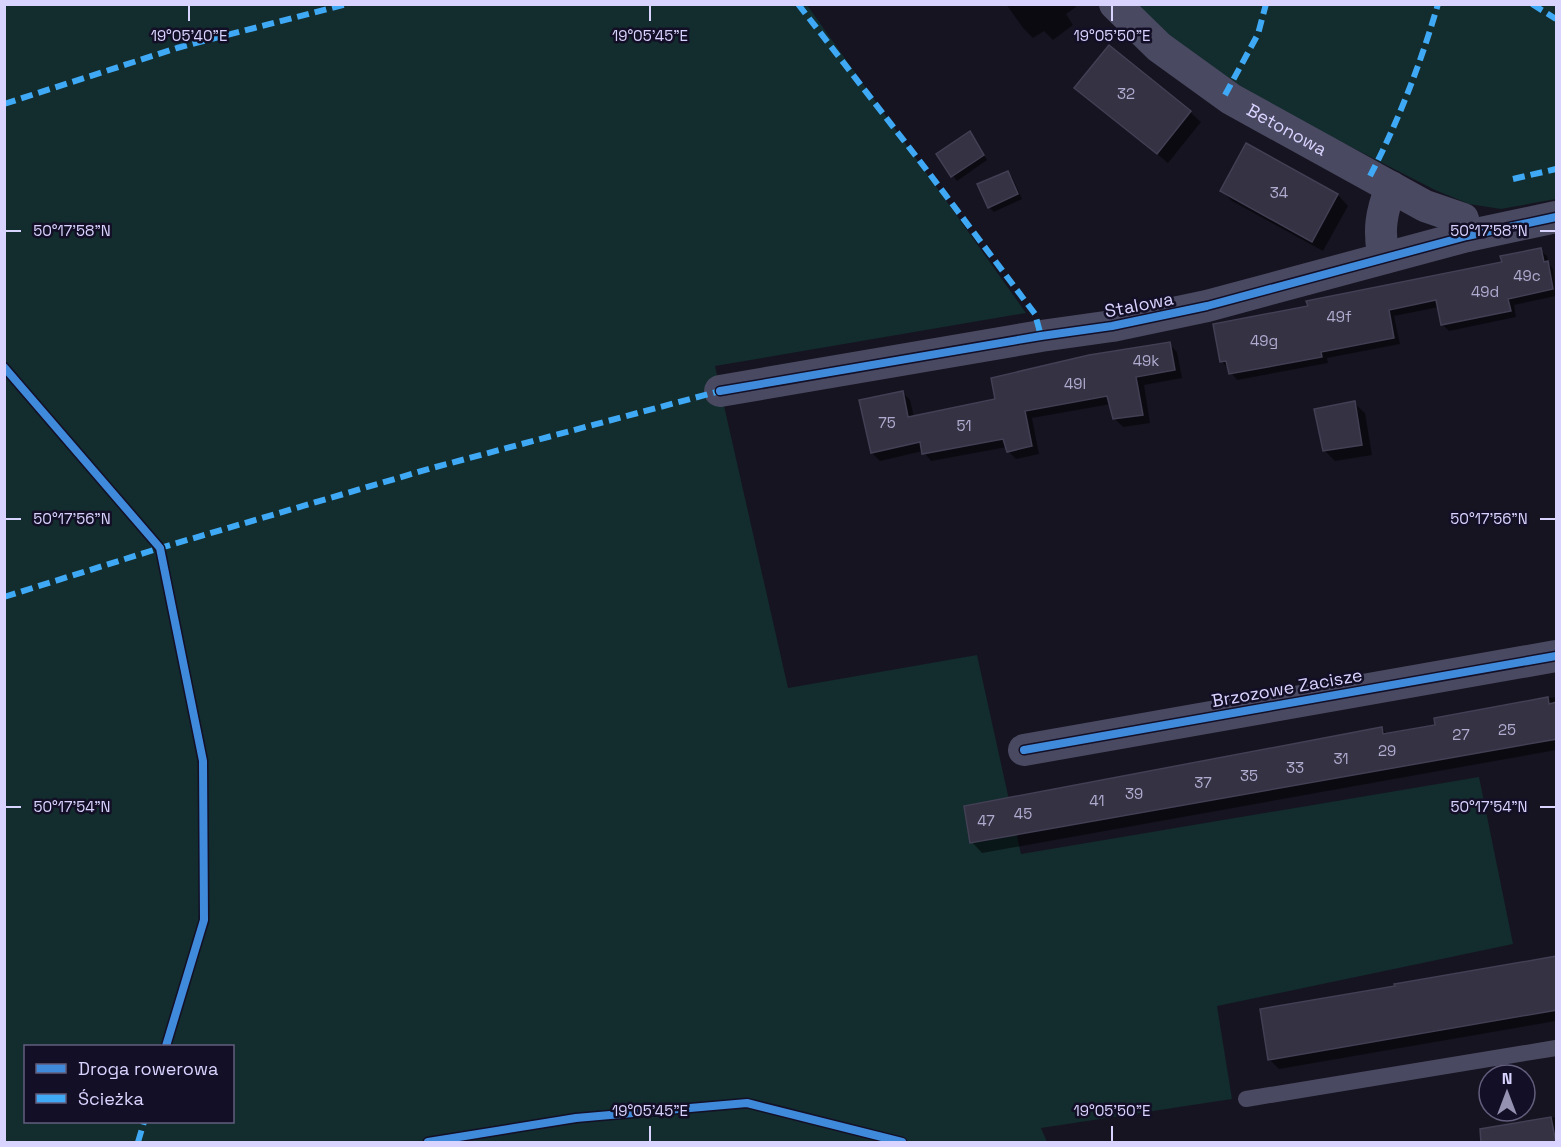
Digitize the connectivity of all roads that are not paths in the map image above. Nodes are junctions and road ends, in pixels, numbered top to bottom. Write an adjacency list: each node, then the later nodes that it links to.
1 (1115, 4): 2 (street, Betonowa)
2 (1391, 187): 4 (street, Betonowa); 5 (street)
3 (1557, 217): 4 (street, Stalowa)
4 (1467, 236): 5 (street, Stalowa)
5 (1384, 258): 6 (street, Stalowa)
6 (720, 391)
7 (1557, 656): 8 (street, Brzozowe Zacisze)
8 (1024, 750)
9 (1557, 1048): 10 (lane)
10 (1246, 1099)

